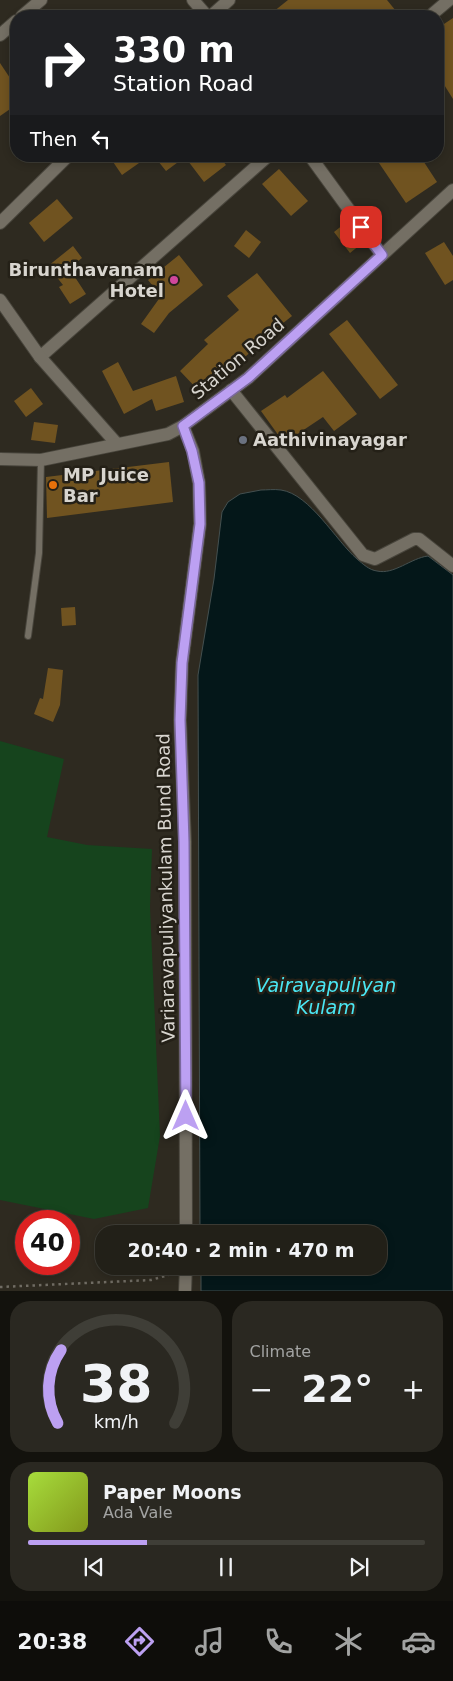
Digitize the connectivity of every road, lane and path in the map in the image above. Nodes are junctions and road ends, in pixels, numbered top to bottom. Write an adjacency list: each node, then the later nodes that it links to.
1 (42, 0): 5 (street)
2 (193, 0): 6 (street)
3 (230, 0): 7 (street)
4 (449, 0): 8 (street)
5 (30, 10)
6 (203, 10)
7 (217, 10)
8 (437, 10)
9 (10, 26): 10 (street)
10 (0, 35)
11 (62, 162): 15 (street)
12 (261, 162): 18 (street)
13 (314, 162): 16 (street)
14 (453, 190): 16 (street, Station Road)
15 (0, 224)
16 (382, 255): 19 (street, Station Road)
17 (0, 300): 18 (street)
18 (40, 357): 21 (street)
19 (231, 390): 20 (street, Station Road); 24 (street)
20 (183, 426): 21 (street, Station Road); 26 (street, Variaravapuliyankulam Bund Road)
21 (117, 444): 23 (street, Station Road)
22 (0, 460): 23 (street, Station Road)
23 (41, 460): 25 (lane)
24 (453, 566)
25 (28, 636)
26 (186, 1225)
27 (166, 1275): 29 (path)
28 (186, 1275): 30 (street)
29 (0, 1287)
30 (185, 1291)

